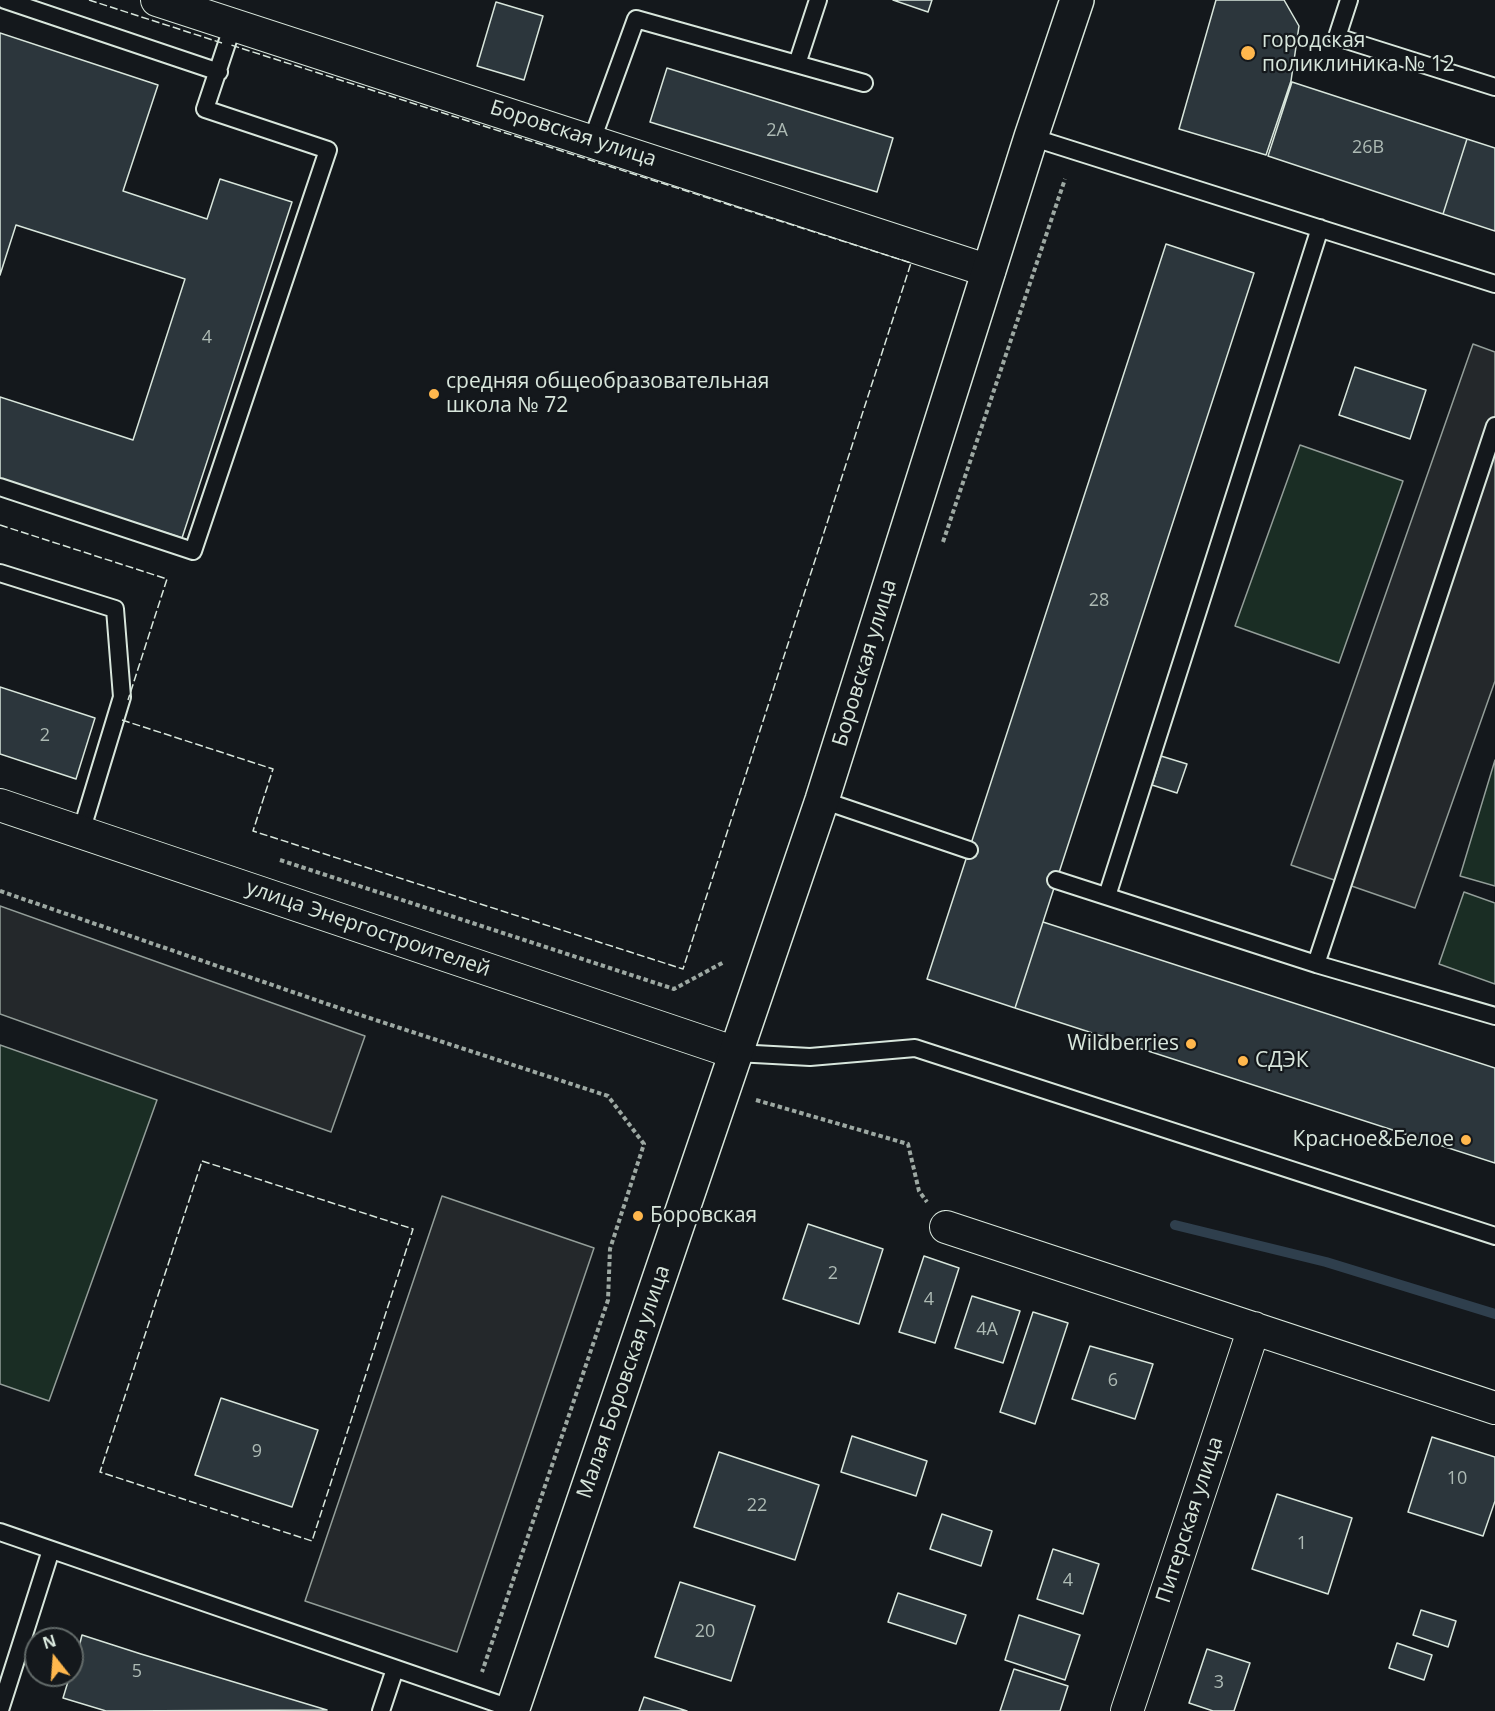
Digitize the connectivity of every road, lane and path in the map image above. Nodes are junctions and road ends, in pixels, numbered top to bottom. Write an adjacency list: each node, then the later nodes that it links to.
1 (5, 0): 8 (lane)
2 (157, 0): 6 (street, Боровская улица)
3 (818, 0): 7 (lane)
4 (1077, 0): 11 (street, Боровская улица)
5 (1348, 0): 10 (lane)
6 (233, 25): 8 (lane); 12 (street, Боровская улица)
7 (797, 64): 9 (lane); 12 (lane)
8 (219, 72): 17 (lane)
9 (864, 83)
10 (1495, 87)
11 (1031, 137): 13 (lane); 14 (street, Боровская улица)
12 (592, 140): 14 (street, Боровская улица)
13 (1320, 228): 15 (lane); 26 (lane)
14 (989, 271): 19 (street, Боровская улица)
15 (1495, 284)
16 (1495, 426): 28 (lane)
17 (0, 487)
18 (0, 573): 21 (lane)
19 (822, 800): 22 (lane); 30 (street, Боровская улица)
20 (0, 805): 21 (street, улица Энергостроителей)
21 (81, 832): 30 (street, улица Энергостроителей)
22 (969, 850)
23 (272, 858): 27 (path)
24 (1056, 880): 26 (lane)
25 (0, 891): 39 (path)
26 (1107, 896): 28 (lane)
27 (724, 962)
28 (1316, 963): 29 (lane)
29 (1495, 1016)
30 (736, 1053): 33 (lane); 41 (street, Малая Боровская улица)
31 (755, 1099): 32 (path)
32 (946, 1227): 34 (street)
33 (1495, 1236)
34 (1254, 1328): 35 (street); 43 (street, Питерская улица)
35 (1495, 1408)
36 (0, 1532): 37 (lane)
37 (51, 1550): 38 (lane); 40 (lane)
38 (395, 1669): 39 (lane); 42 (lane)
39 (474, 1696): 41 (lane)
40 (0, 1710)
41 (513, 1710)
42 (381, 1711)
43 (1127, 1711)

